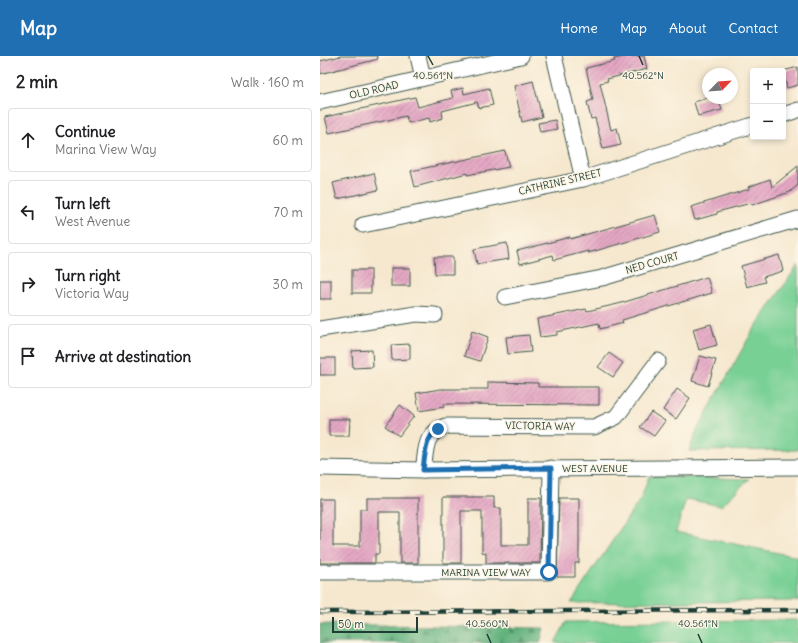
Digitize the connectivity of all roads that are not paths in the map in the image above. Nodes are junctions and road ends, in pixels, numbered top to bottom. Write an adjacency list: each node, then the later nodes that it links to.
1 (418, 56): 4 (street)
2 (521, 56): 4 (street, OLD ROAD)
3 (554, 56): 9 (street)
4 (423, 78): 5 (street, OLD ROAD)
5 (320, 102)
6 (798, 110): 7 (street)
7 (786, 114)
8 (750, 126): 9 (street, CATHRINE STREET)
9 (582, 179): 11 (street, CATHRINE STREET)
10 (798, 219): 12 (street, NED COURT)
11 (363, 225)
12 (504, 297)
13 (435, 315): 14 (street)
14 (320, 329)
15 (658, 361): 19 (street, VICTORIA WAY)
16 (798, 467): 18 (street, WEST AVENUE)
17 (320, 468): 19 (street, WEST AVENUE)
18 (551, 468): 19 (street, WEST AVENUE); 20 (street, MARINA VIEW WAY)
19 (423, 470)
20 (320, 572)

